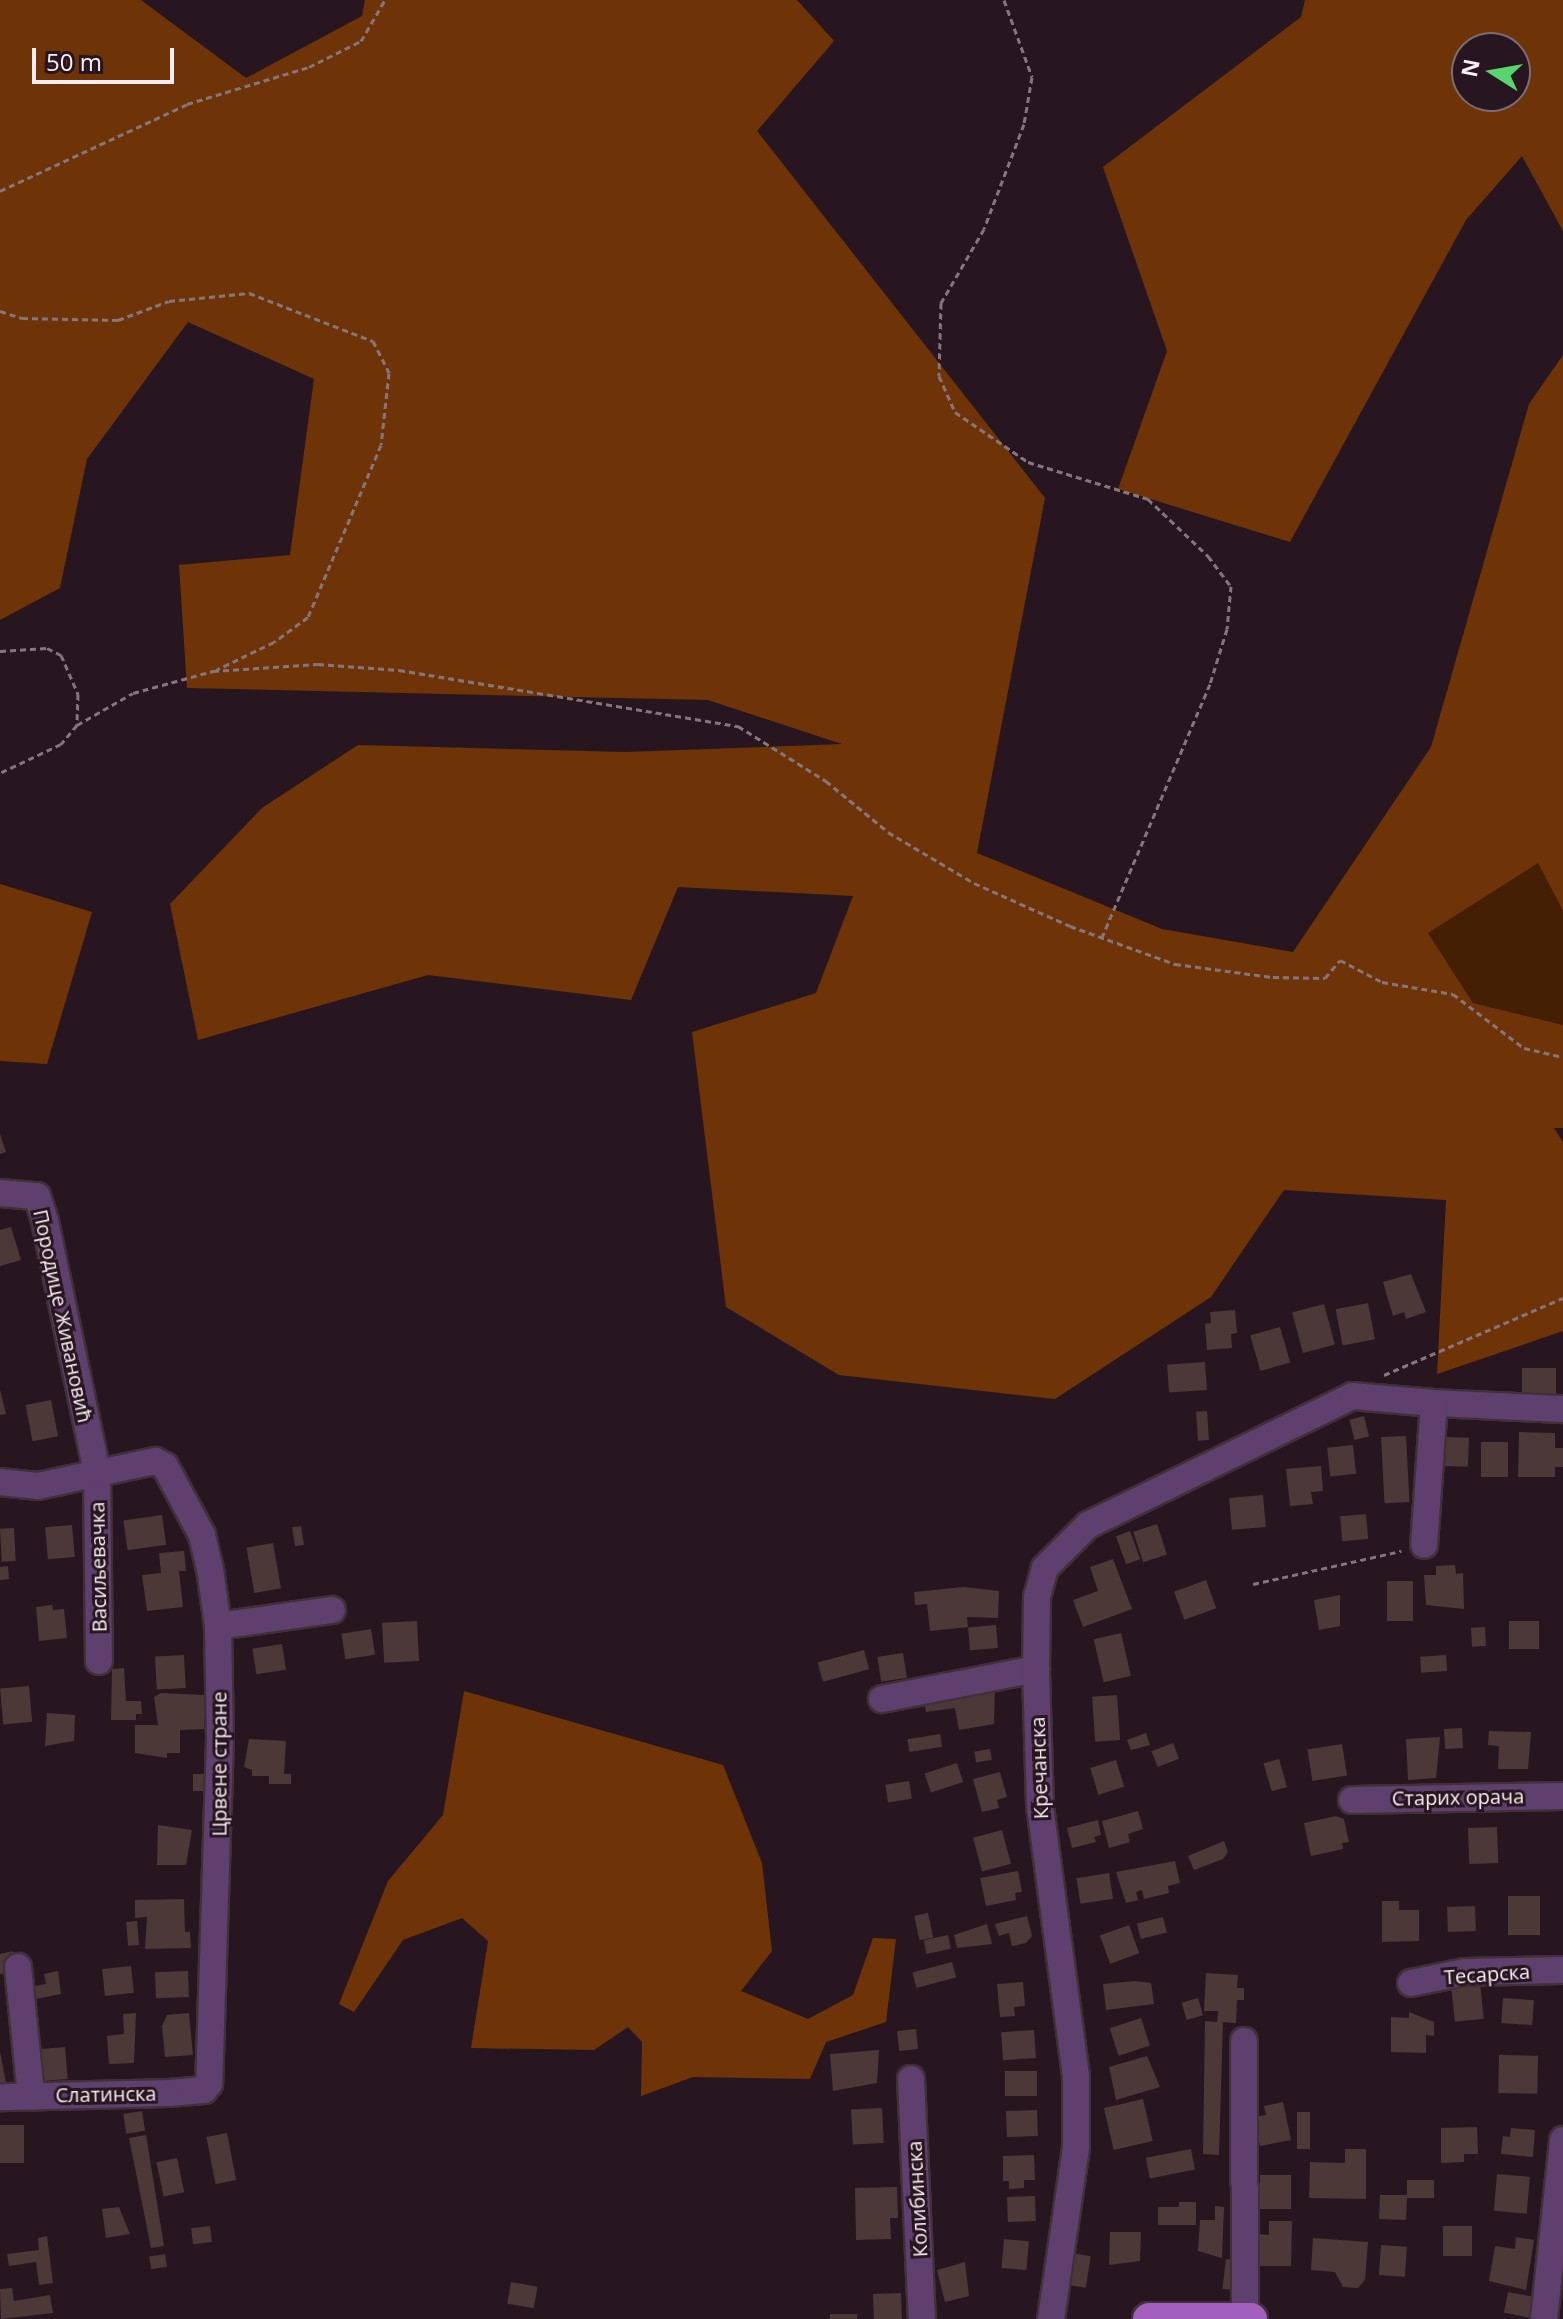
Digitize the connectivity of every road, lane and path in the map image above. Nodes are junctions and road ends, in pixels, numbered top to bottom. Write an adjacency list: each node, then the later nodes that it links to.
1 (385, 0): 3 (path)
2 (1004, 0): 9 (path)
3 (0, 191)
4 (0, 311): 6 (path)
5 (0, 651): 7 (path)
6 (213, 671): 7 (path); 9 (path)
7 (77, 725): 8 (path)
8 (0, 773)
9 (1102, 937): 10 (path)
10 (1563, 1057)
11 (0, 1193): 16 (street, Породице Живановић)
12 (1563, 1298): 13 (path)
13 (1382, 1375)
14 (1434, 1403): 15 (street); 18 (street); 23 (street, Кречанска)
15 (1563, 1409)
16 (97, 1473): 17 (street); 21 (street, Црвене стране); 22 (street, Васиљевачка)
17 (0, 1482)
18 (1424, 1545): 19 (path)
19 (1253, 1584)
20 (332, 1610): 21 (street)
21 (218, 1626): 32 (street, Црвене стране)
22 (99, 1661)
23 (1036, 1669): 24 (street); 37 (street, Кречанска)
24 (882, 1699)
25 (1563, 1796): 26 (street, Старих орача)
26 (1352, 1800)
27 (18, 1967): 33 (street)
28 (1563, 1970): 29 (street, Тесарска)
29 (1411, 1983)
30 (1244, 2041): 39 (street)
31 (911, 2079): 36 (street, Колибинска)
32 (209, 2084): 33 (street, Слатинска)
33 (31, 2096): 34 (street, Слатинска)
34 (0, 2097)
35 (1563, 2140): 40 (street)
36 (922, 2319)
37 (1051, 2319)
38 (1149, 2319): 39 (main road)
39 (1248, 2319)
40 (1544, 2319)

